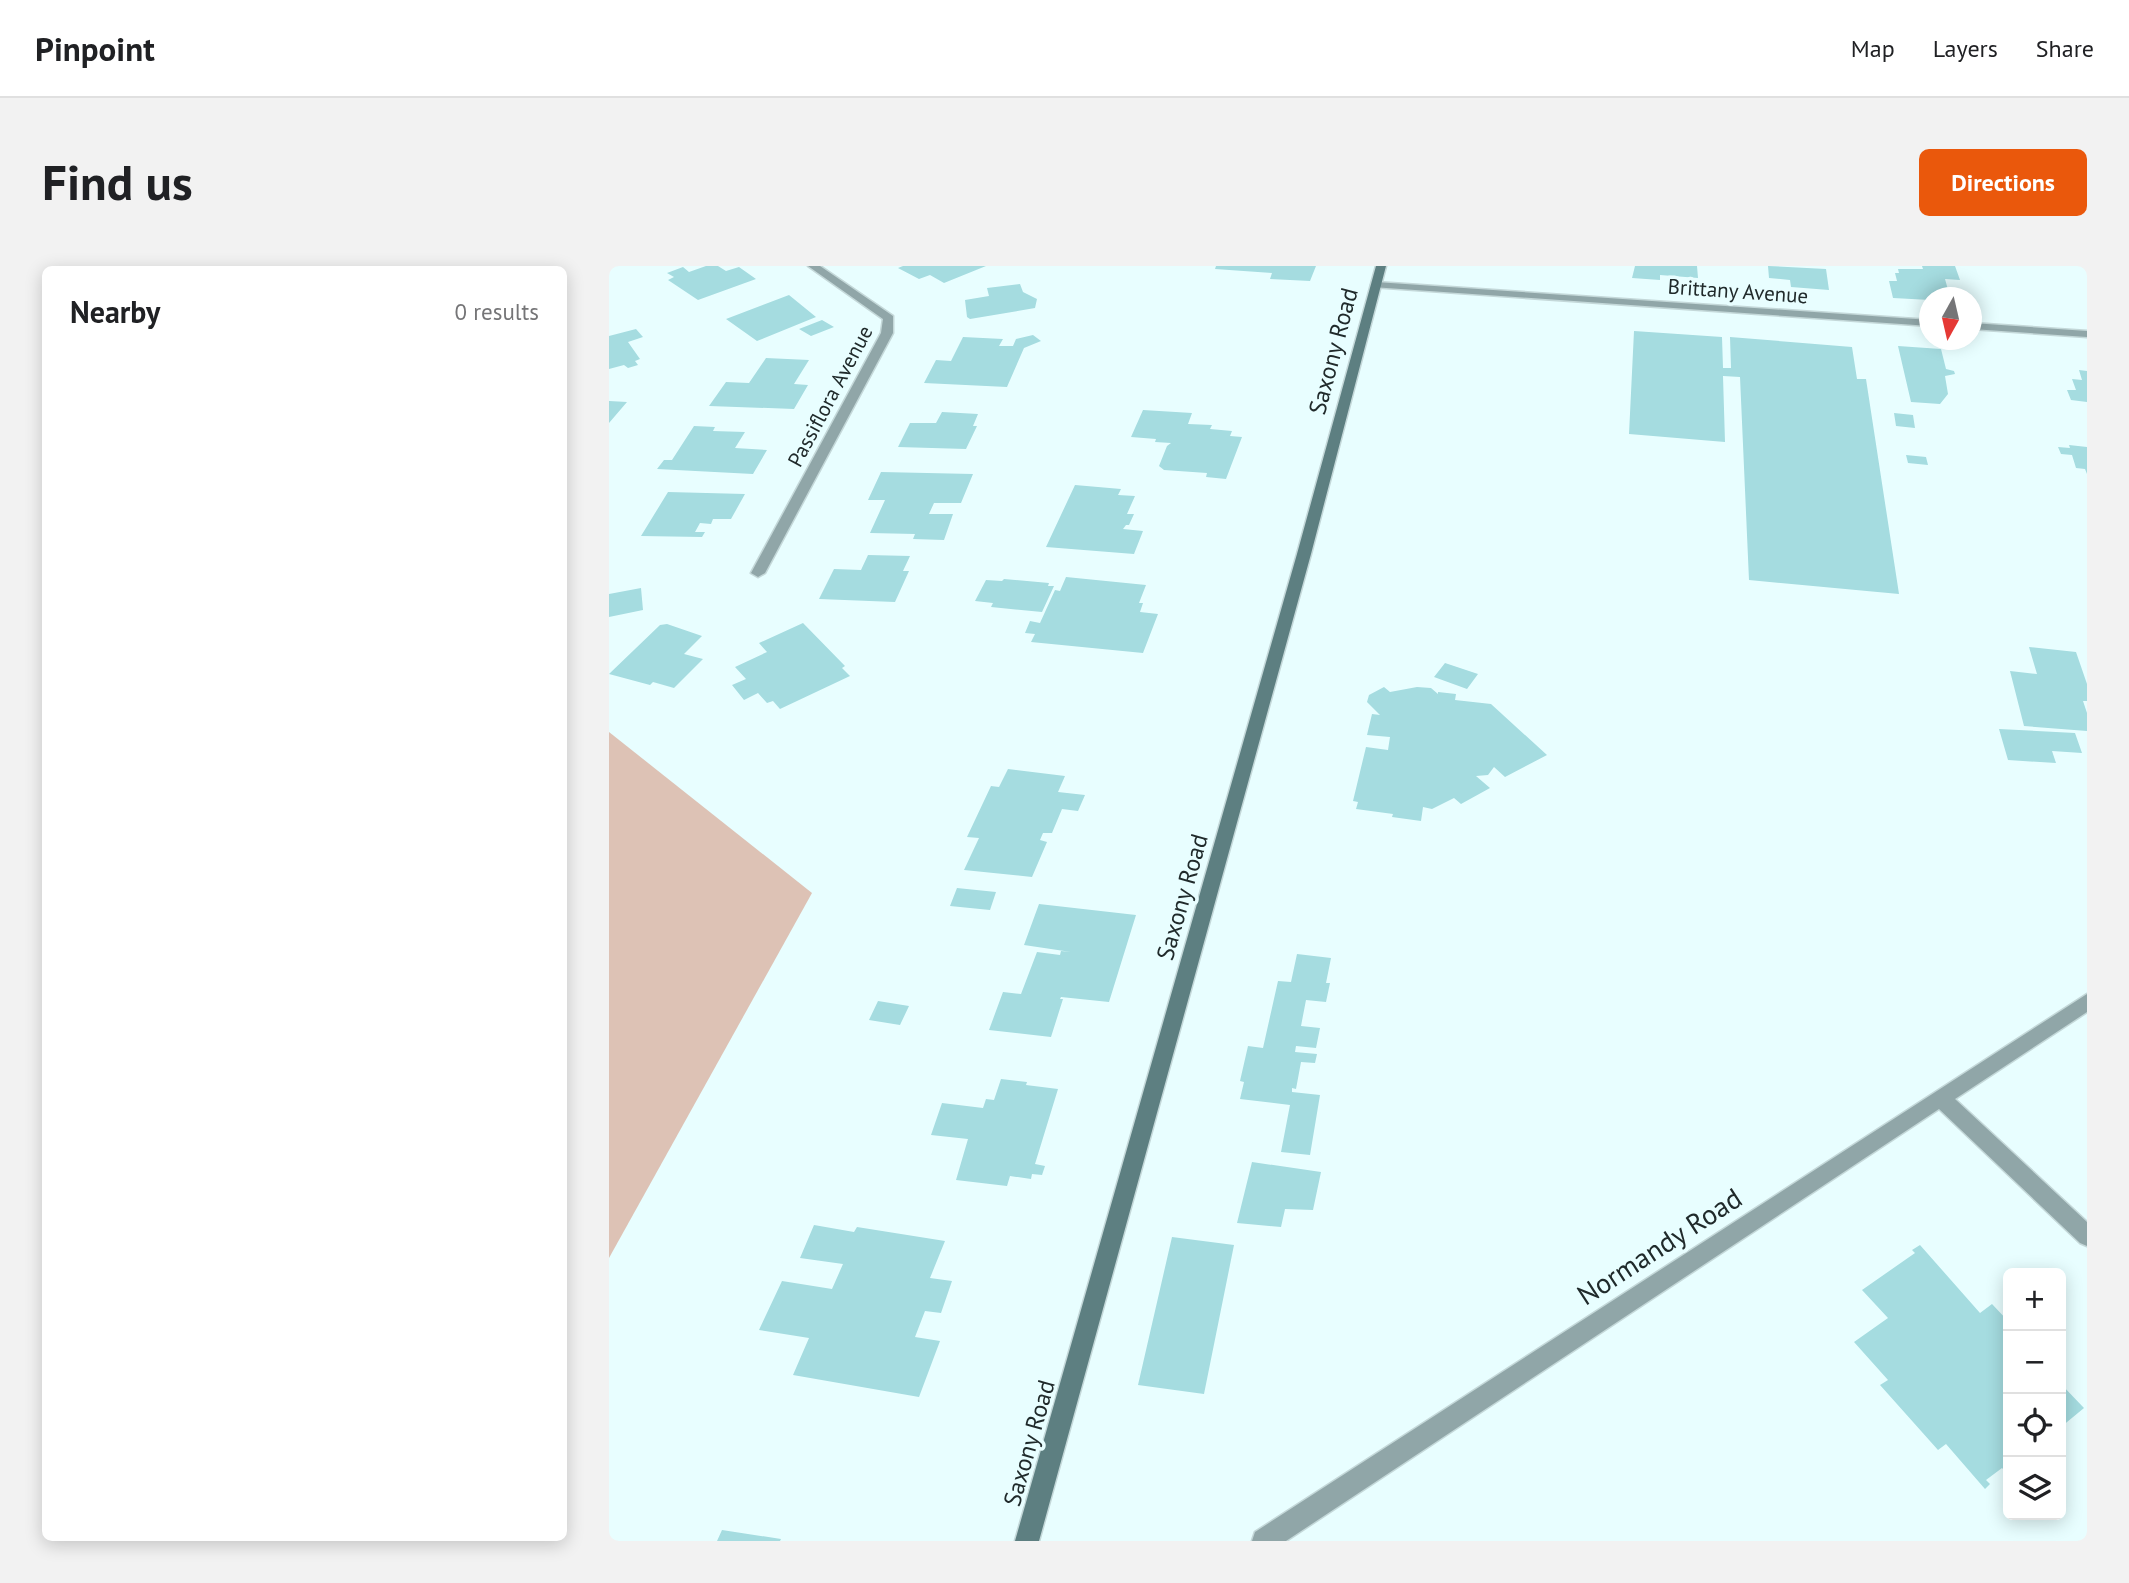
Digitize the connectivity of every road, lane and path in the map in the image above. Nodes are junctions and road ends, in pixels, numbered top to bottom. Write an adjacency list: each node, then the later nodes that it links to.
1 (813, 266): 7 (street, Passiflora Avenue)
2 (1381, 266): 3 (main road, Saxony Road)
3 (1376, 285): 4 (street, Brittany Avenue); 11 (main road, Saxony Road)
4 (1919, 322)
5 (1982, 327): 6 (street)
6 (2087, 334)
7 (758, 573)
8 (2087, 1002): 9 (street, Normandy Road)
9 (1940, 1098): 10 (street); 12 (street, Normandy Road)
10 (2087, 1236)
11 (1027, 1541)
12 (1264, 1541)

